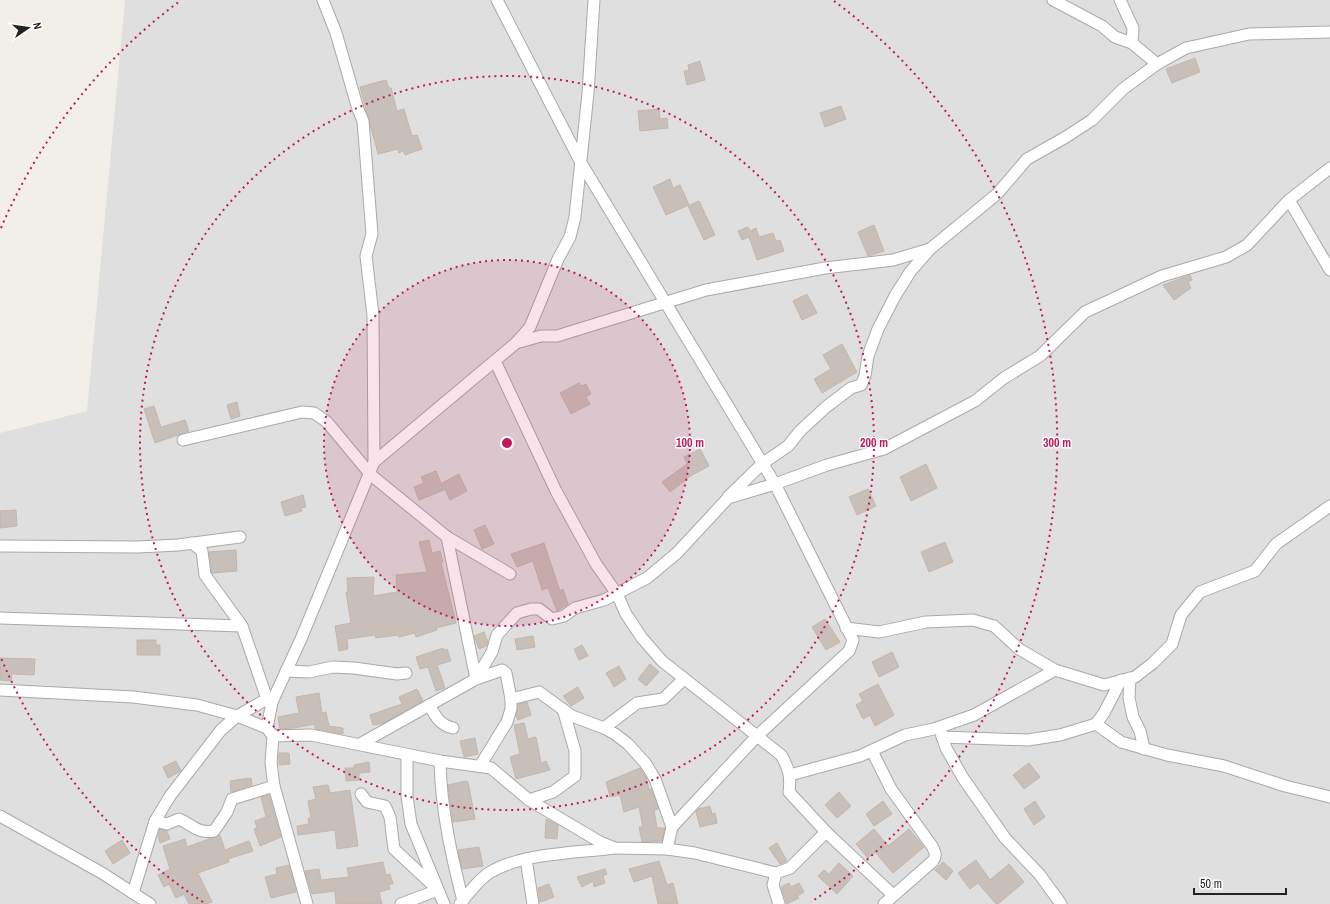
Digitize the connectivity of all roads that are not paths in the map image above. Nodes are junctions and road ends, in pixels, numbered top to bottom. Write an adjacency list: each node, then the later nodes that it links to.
1 (323, 0): 18 (street)
2 (498, 0): 9 (street)
3 (594, 0): 9 (street)
4 (1053, 0): 7 (street)
5 (1120, 0): 7 (street)
6 (1330, 32): 8 (street)
7 (1132, 43): 8 (street)
8 (1157, 64): 12 (street)
9 (580, 161): 14 (street); 15 (street)
10 (1330, 168): 11 (street)
11 (1289, 200): 13 (street); 21 (street)
12 (930, 249): 14 (street); 19 (street)
13 (1330, 270)
14 (665, 302): 15 (street); 19 (street)
15 (516, 343): 16 (street)
16 (495, 361): 18 (street); 29 (street)
17 (183, 440): 20 (street)
18 (374, 462): 20 (street)
19 (762, 464): 21 (street); 22 (street)
20 (371, 475): 25 (street); 34 (street)
21 (775, 484): 22 (street); 32 (street)
22 (728, 498): 29 (street)
23 (1330, 506): 38 (street)
24 (240, 537): 26 (street)
25 (447, 537): 28 (street); 37 (street)
26 (192, 543): 27 (street); 31 (street)
27 (0, 546)
28 (510, 574)
29 (617, 594): 36 (street); 37 (street)
30 (0, 618): 31 (street)
31 (242, 626): 41 (street)
32 (846, 628): 33 (street); 50 (street)
33 (1055, 670): 38 (street); 49 (street)
34 (286, 671): 35 (street); 41 (street)
35 (406, 673)
36 (684, 678): 47 (street); 50 (street)
37 (476, 679): 40 (street); 42 (street)
38 (1125, 679): 45 (street); 52 (street)
39 (0, 690): 44 (street)
40 (511, 699): 43 (street); 56 (street)
41 (270, 701): 44 (street); 48 (street)
42 (429, 705): 46 (street); 51 (street)
43 (563, 709): 47 (street); 61 (street)
44 (237, 716): 48 (street); 63 (street)
45 (1096, 724): 49 (street); 52 (street)
46 (453, 728)
47 (604, 728): 64 (street)
48 (270, 732): 51 (street); 58 (street)
49 (941, 732): 53 (street); 81 (street)
50 (757, 736): 57 (street); 64 (street)
51 (360, 744): 54 (street)
52 (1144, 749): 60 (street)
53 (872, 751): 57 (street); 72 (street)
54 (407, 754): 55 (street); 70 (street)
55 (440, 761): 56 (street); 73 (street)
56 (480, 766): 61 (street)
57 (790, 775): 65 (street)
58 (274, 786): 63 (street); 75 (street)
59 (361, 794): 70 (street)
60 (1330, 797)
61 (529, 800): 66 (street)
62 (0, 816): 71 (street)
63 (155, 821): 71 (street)
64 (672, 827): 67 (street)
65 (826, 832): 69 (street); 72 (street)
66 (615, 848): 67 (street); 68 (street)
67 (667, 849): 69 (street)
68 (526, 859): 73 (street); 78 (street)
69 (776, 873): 79 (street)
70 (438, 890): 76 (street); 77 (street)
71 (133, 893): 74 (street)
72 (893, 895): 80 (street)
73 (461, 902)
74 (150, 904)
75 (307, 904)
76 (401, 904)
77 (444, 904)
78 (533, 904)
79 (779, 904)
80 (884, 904)
81 (1061, 904)

